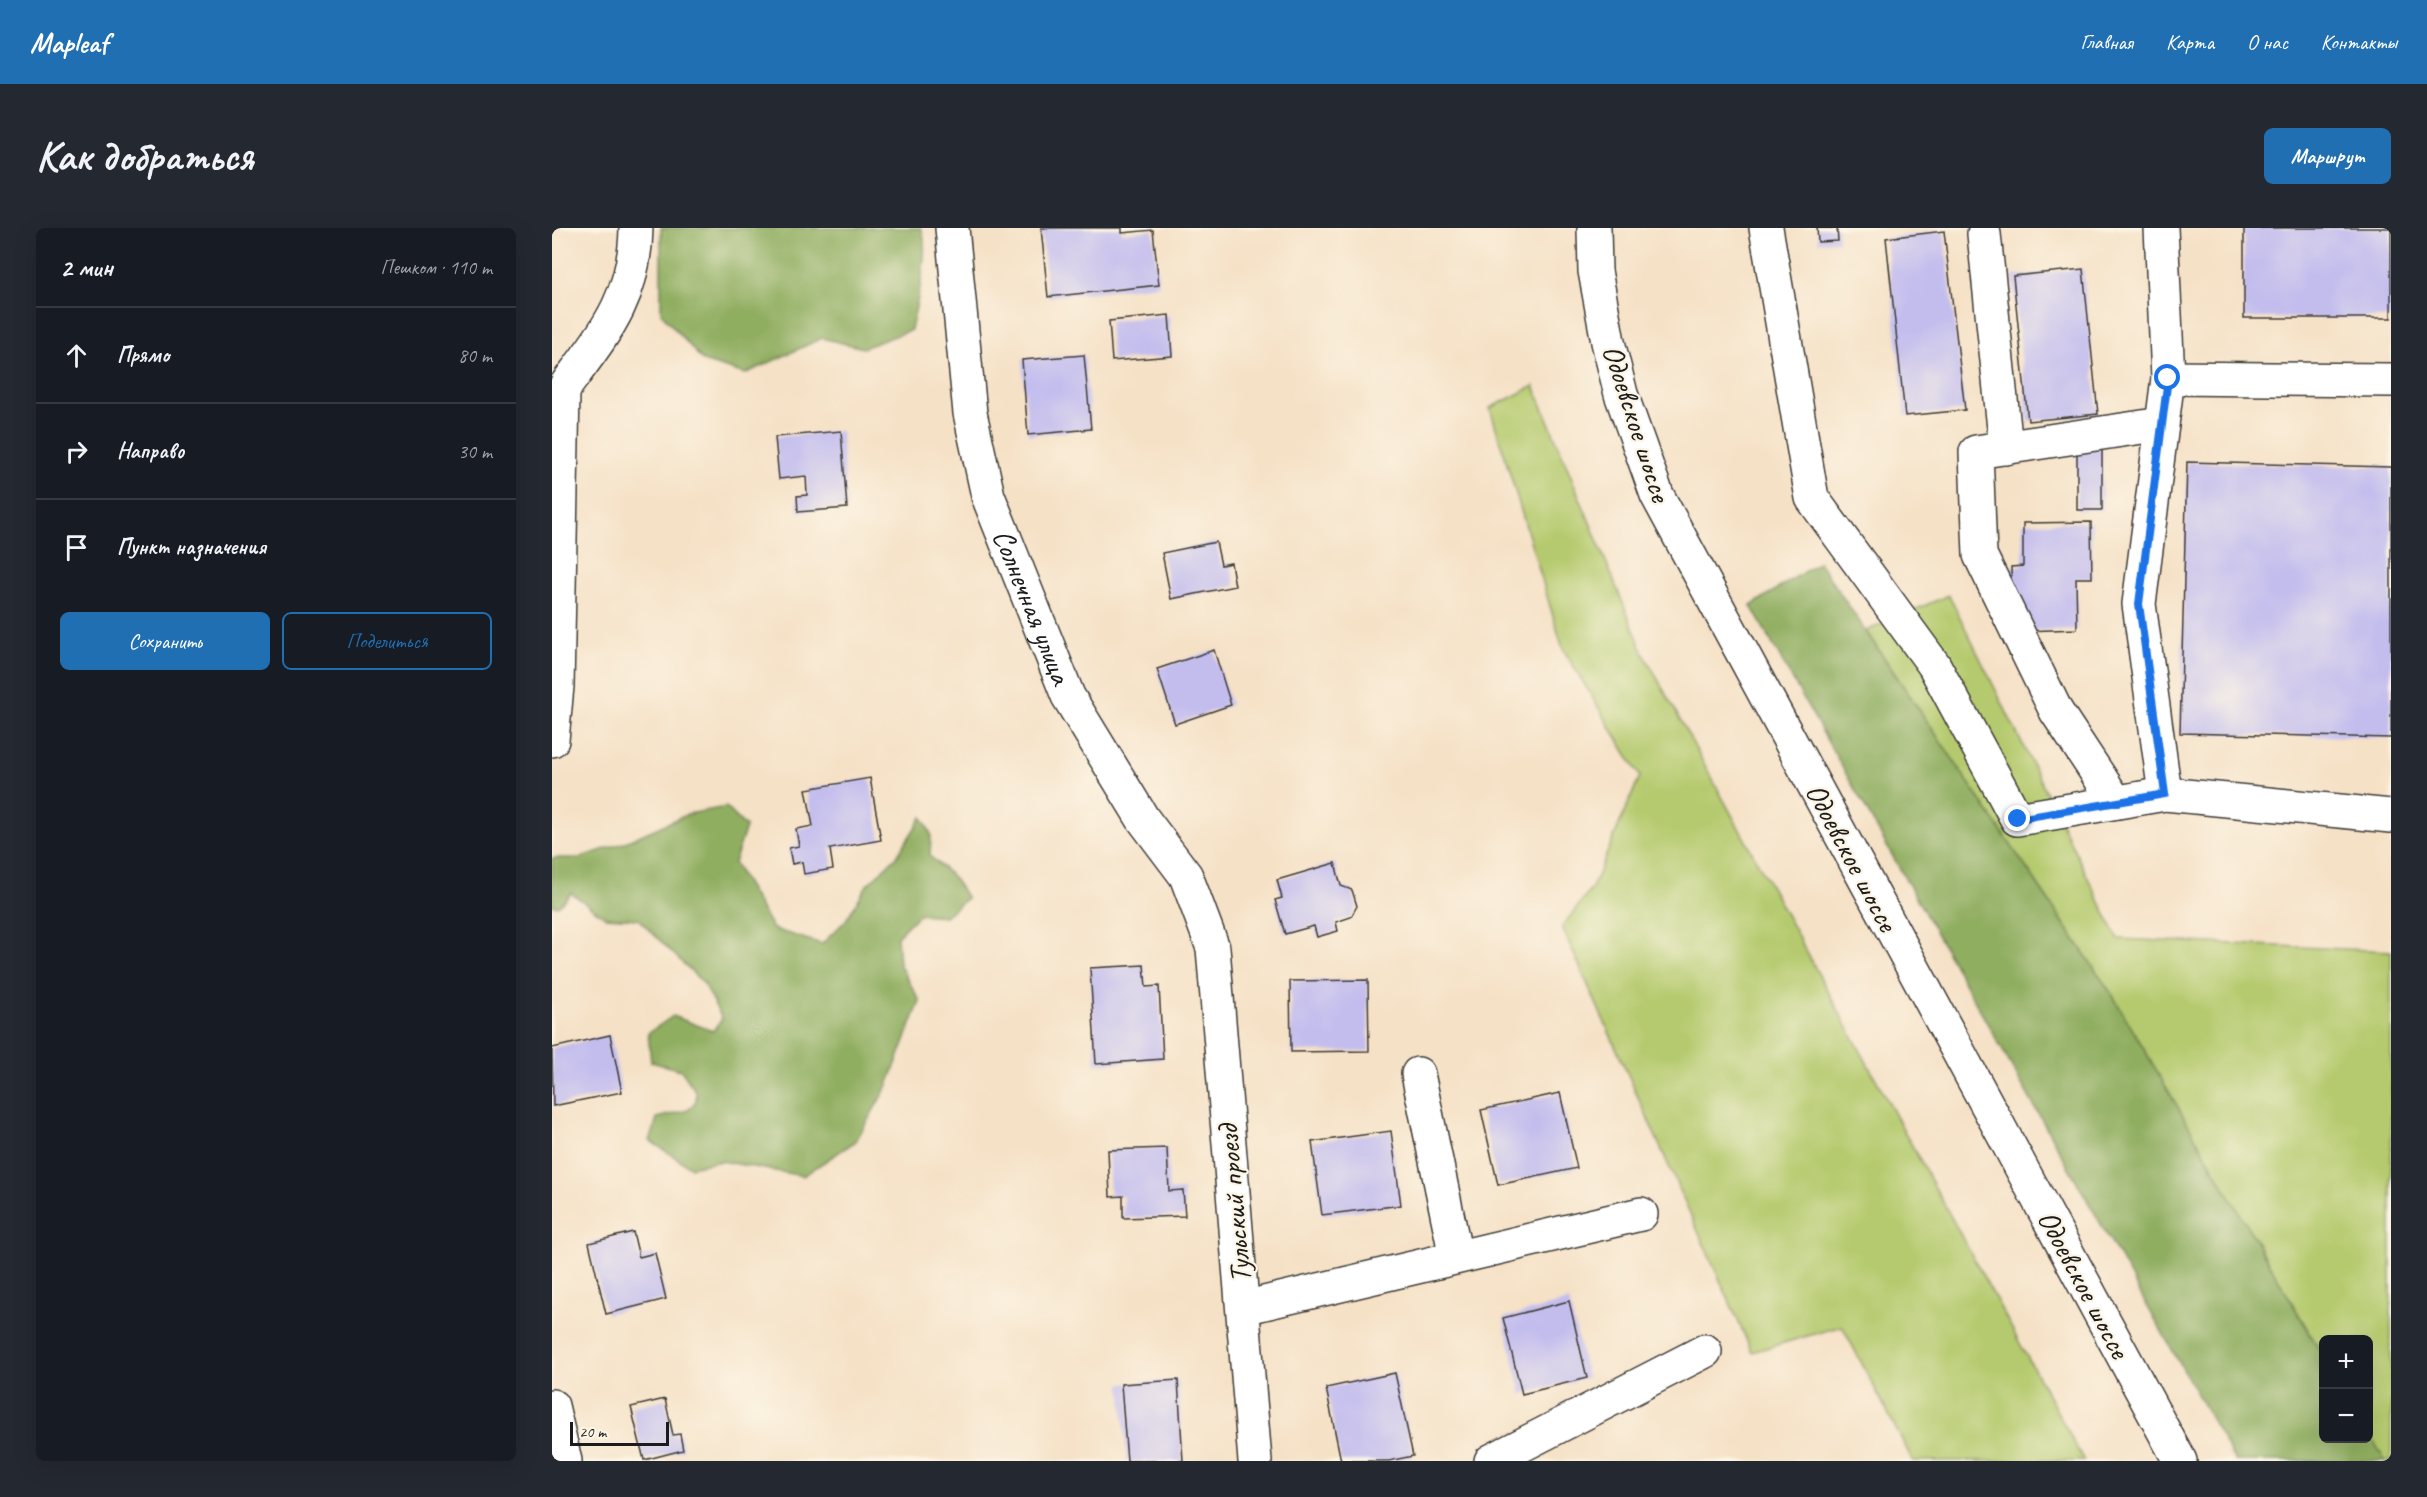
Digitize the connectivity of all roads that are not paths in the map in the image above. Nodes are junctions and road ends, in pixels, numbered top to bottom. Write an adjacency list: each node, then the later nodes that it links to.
1 (636, 228): 11 (main road)
2 (952, 228): 15 (main road, Солнечная улица)
3 (1594, 228): 25 (main road, Одоевское шоссе)
4 (1766, 228): 13 (main road)
5 (2161, 228): 7 (main road)
6 (1984, 234): 10 (main road)
7 (2168, 378): 8 (main road); 9 (main road)
8 (2391, 380)
9 (2162, 424): 10 (main road); 12 (main road)
10 (2006, 448): 13 (main road)
11 (552, 740)
12 (2165, 794): 13 (main road); 14 (main road)
13 (2116, 802)
14 (2391, 816)
15 (1213, 948): 19 (main road, Тульский проезд)
16 (1418, 1074): 18 (main road)
17 (1641, 1214): 18 (main road)
18 (1456, 1257): 19 (main road)
19 (1243, 1308): 23 (main road, Тульский проезд)
20 (1705, 1351): 24 (main road)
21 (552, 1406): 22 (main road)
22 (565, 1461)
23 (1255, 1461)
24 (1491, 1461)
25 (2180, 1461)

